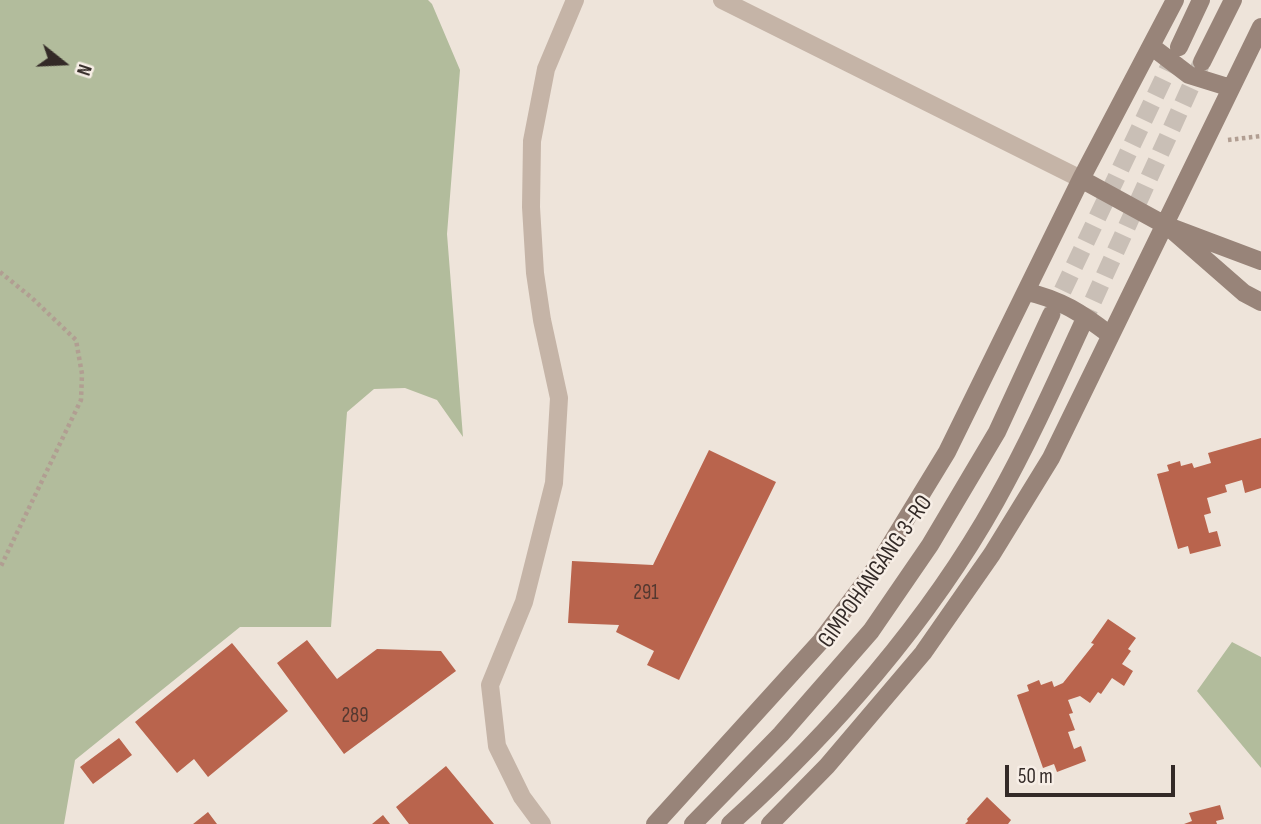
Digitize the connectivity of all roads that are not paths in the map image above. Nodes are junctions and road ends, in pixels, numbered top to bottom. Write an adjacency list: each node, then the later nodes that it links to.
1 (575, 0): 19 (street)
2 (722, 0): 11 (street)
3 (1175, 0): 7 (street)
4 (1201, 0): 8 (street)
5 (1233, 0): 9 (street)
6 (1261, 27): 10 (street)
7 (1151, 46): 10 (street); 11 (street)
8 (1179, 47)
9 (1202, 61)
10 (1231, 88): 12 (street)
11 (1082, 179): 12 (street); 14 (street)
12 (1165, 225): 13 (street); 15 (street); 18 (street)
13 (1261, 261)
14 (1027, 292): 18 (street); 20 (street)
15 (1261, 302)
16 (1051, 315): 21 (street, GIMPOHANGANG 3-RO)
17 (1082, 325): 22 (street)
18 (1110, 335): 23 (street)
19 (542, 824)
20 (655, 824)
21 (693, 824)
22 (730, 824)
23 (769, 824)

